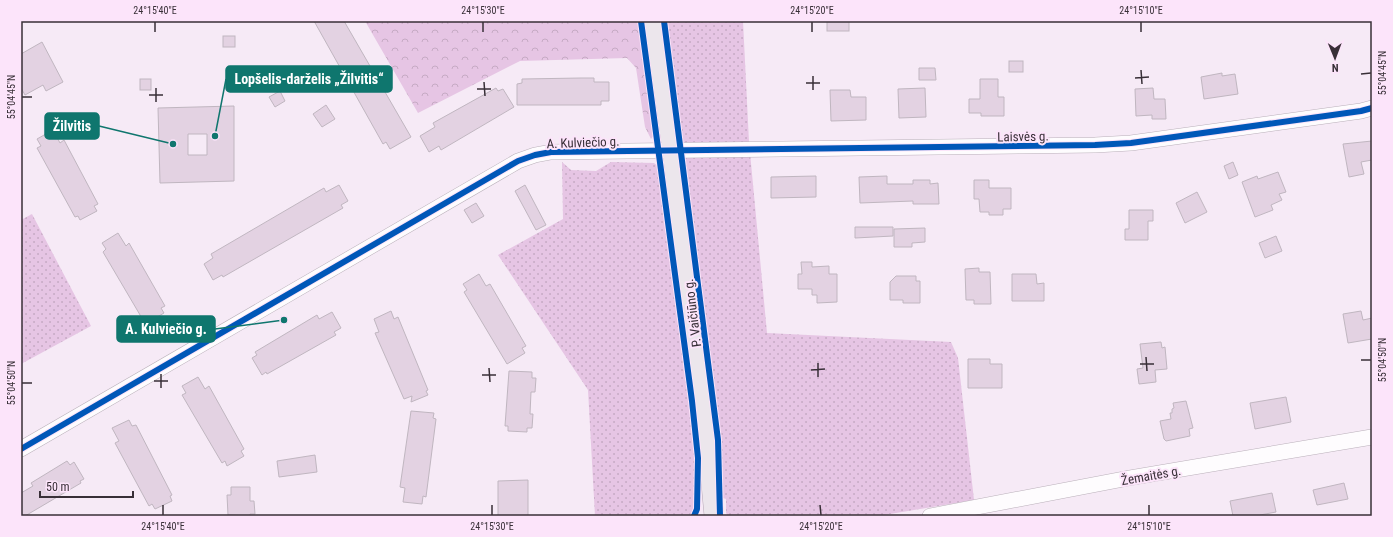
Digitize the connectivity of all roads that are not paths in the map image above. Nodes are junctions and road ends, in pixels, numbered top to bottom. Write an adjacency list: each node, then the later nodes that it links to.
1 (654, 21): 3 (main road, P. Vaičiūno g.)
2 (1372, 108): 3 (street, Laisvės g.)
3 (672, 151): 5 (street, A. Kulviečio g.); 6 (main road, P. Vaičiūno g.)
4 (1372, 437): 9 (street, Žemaitės g.)
5 (21, 449)
6 (708, 462): 7 (main road, P. Vaičiūno g.); 8 (main road, P. Vaičiūno g.)
7 (701, 516)
8 (714, 516)
9 (930, 516)

